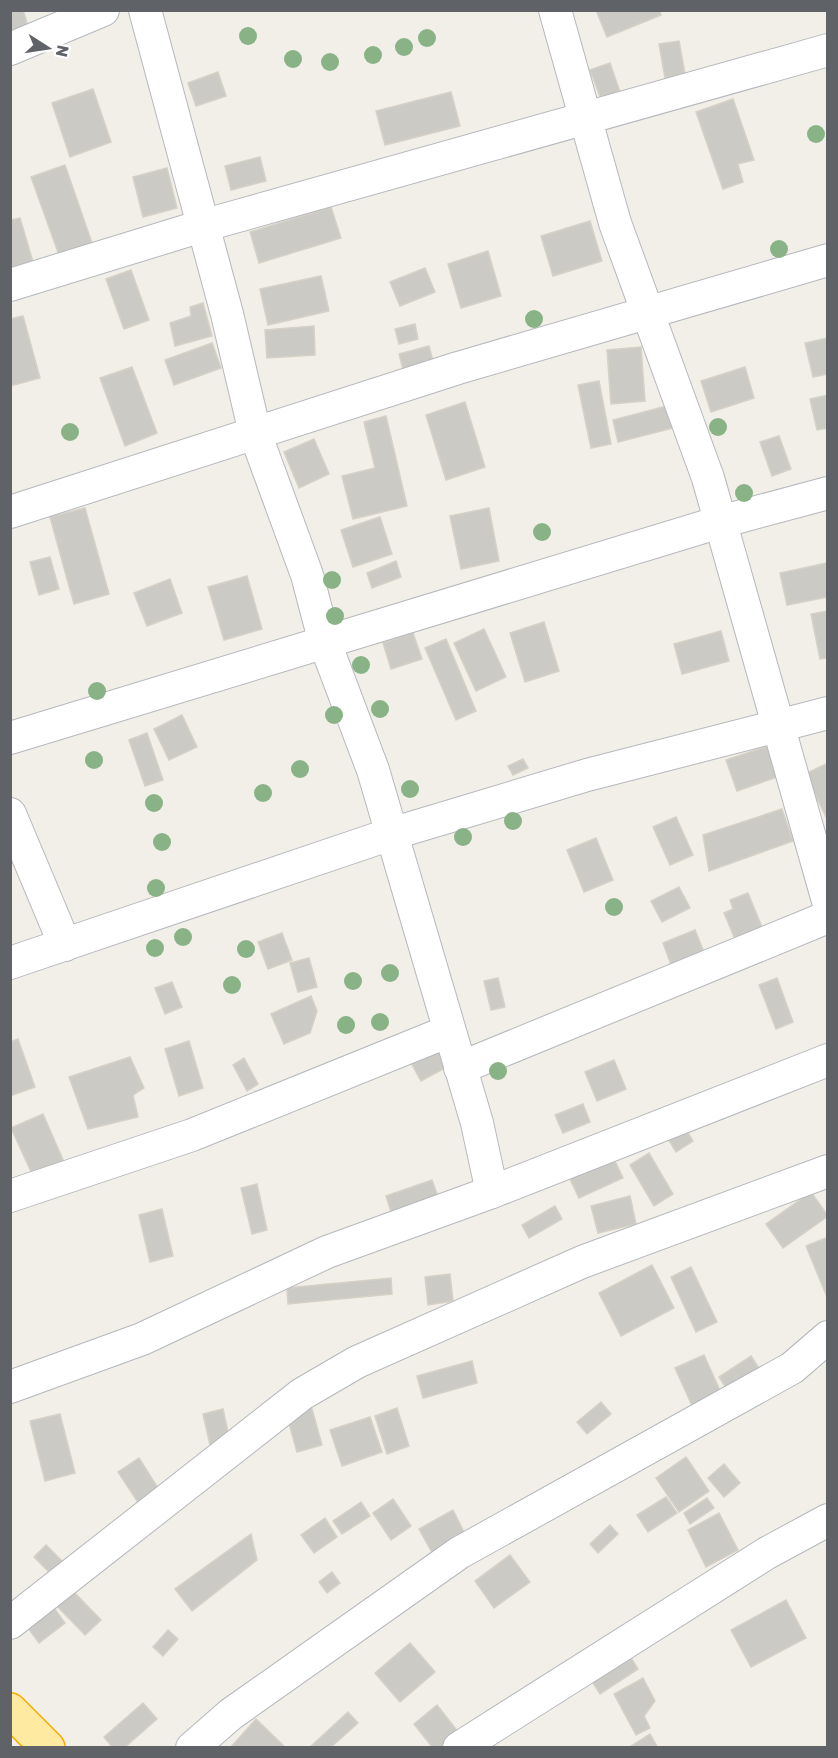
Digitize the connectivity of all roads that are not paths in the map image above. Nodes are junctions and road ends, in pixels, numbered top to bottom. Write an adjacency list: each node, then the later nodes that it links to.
1 (103, 10): 4 (street)
2 (144, 10): 7 (street)
3 (555, 10): 6 (street)
4 (10, 49)
5 (828, 50): 6 (street)
6 (586, 120): 7 (street); 10 (street)
7 (202, 226): 9 (street); 11 (street)
8 (828, 260): 10 (street)
9 (10, 285)
10 (648, 313): 11 (street); 14 (street)
11 (255, 433): 13 (street); 15 (street)
12 (828, 493): 14 (street)
13 (10, 512)
14 (720, 522): 15 (street); 17 (street)
15 (325, 643): 18 (street); 20 (street)
16 (828, 713): 17 (street)
17 (777, 725): 20 (street); 21 (street)
18 (10, 738)
19 (10, 814): 23 (street)
20 (390, 834): 23 (street); 25 (street)
21 (828, 901)
22 (828, 918): 27 (street)
23 (65, 945): 24 (street)
24 (10, 963)
25 (449, 1031): 27 (street); 30 (street)
26 (828, 1060): 29 (street)
27 (460, 1068): 29 (street)
28 (828, 1170): 34 (street)
29 (492, 1192): 32 (street)
30 (10, 1196)
31 (828, 1337): 37 (street)
32 (10, 1387)
33 (828, 1520): 38 (street)
34 (10, 1623)
35 (10, 1710): 36 (highway)
36 (36, 1744)
37 (192, 1748)
38 (459, 1748)

